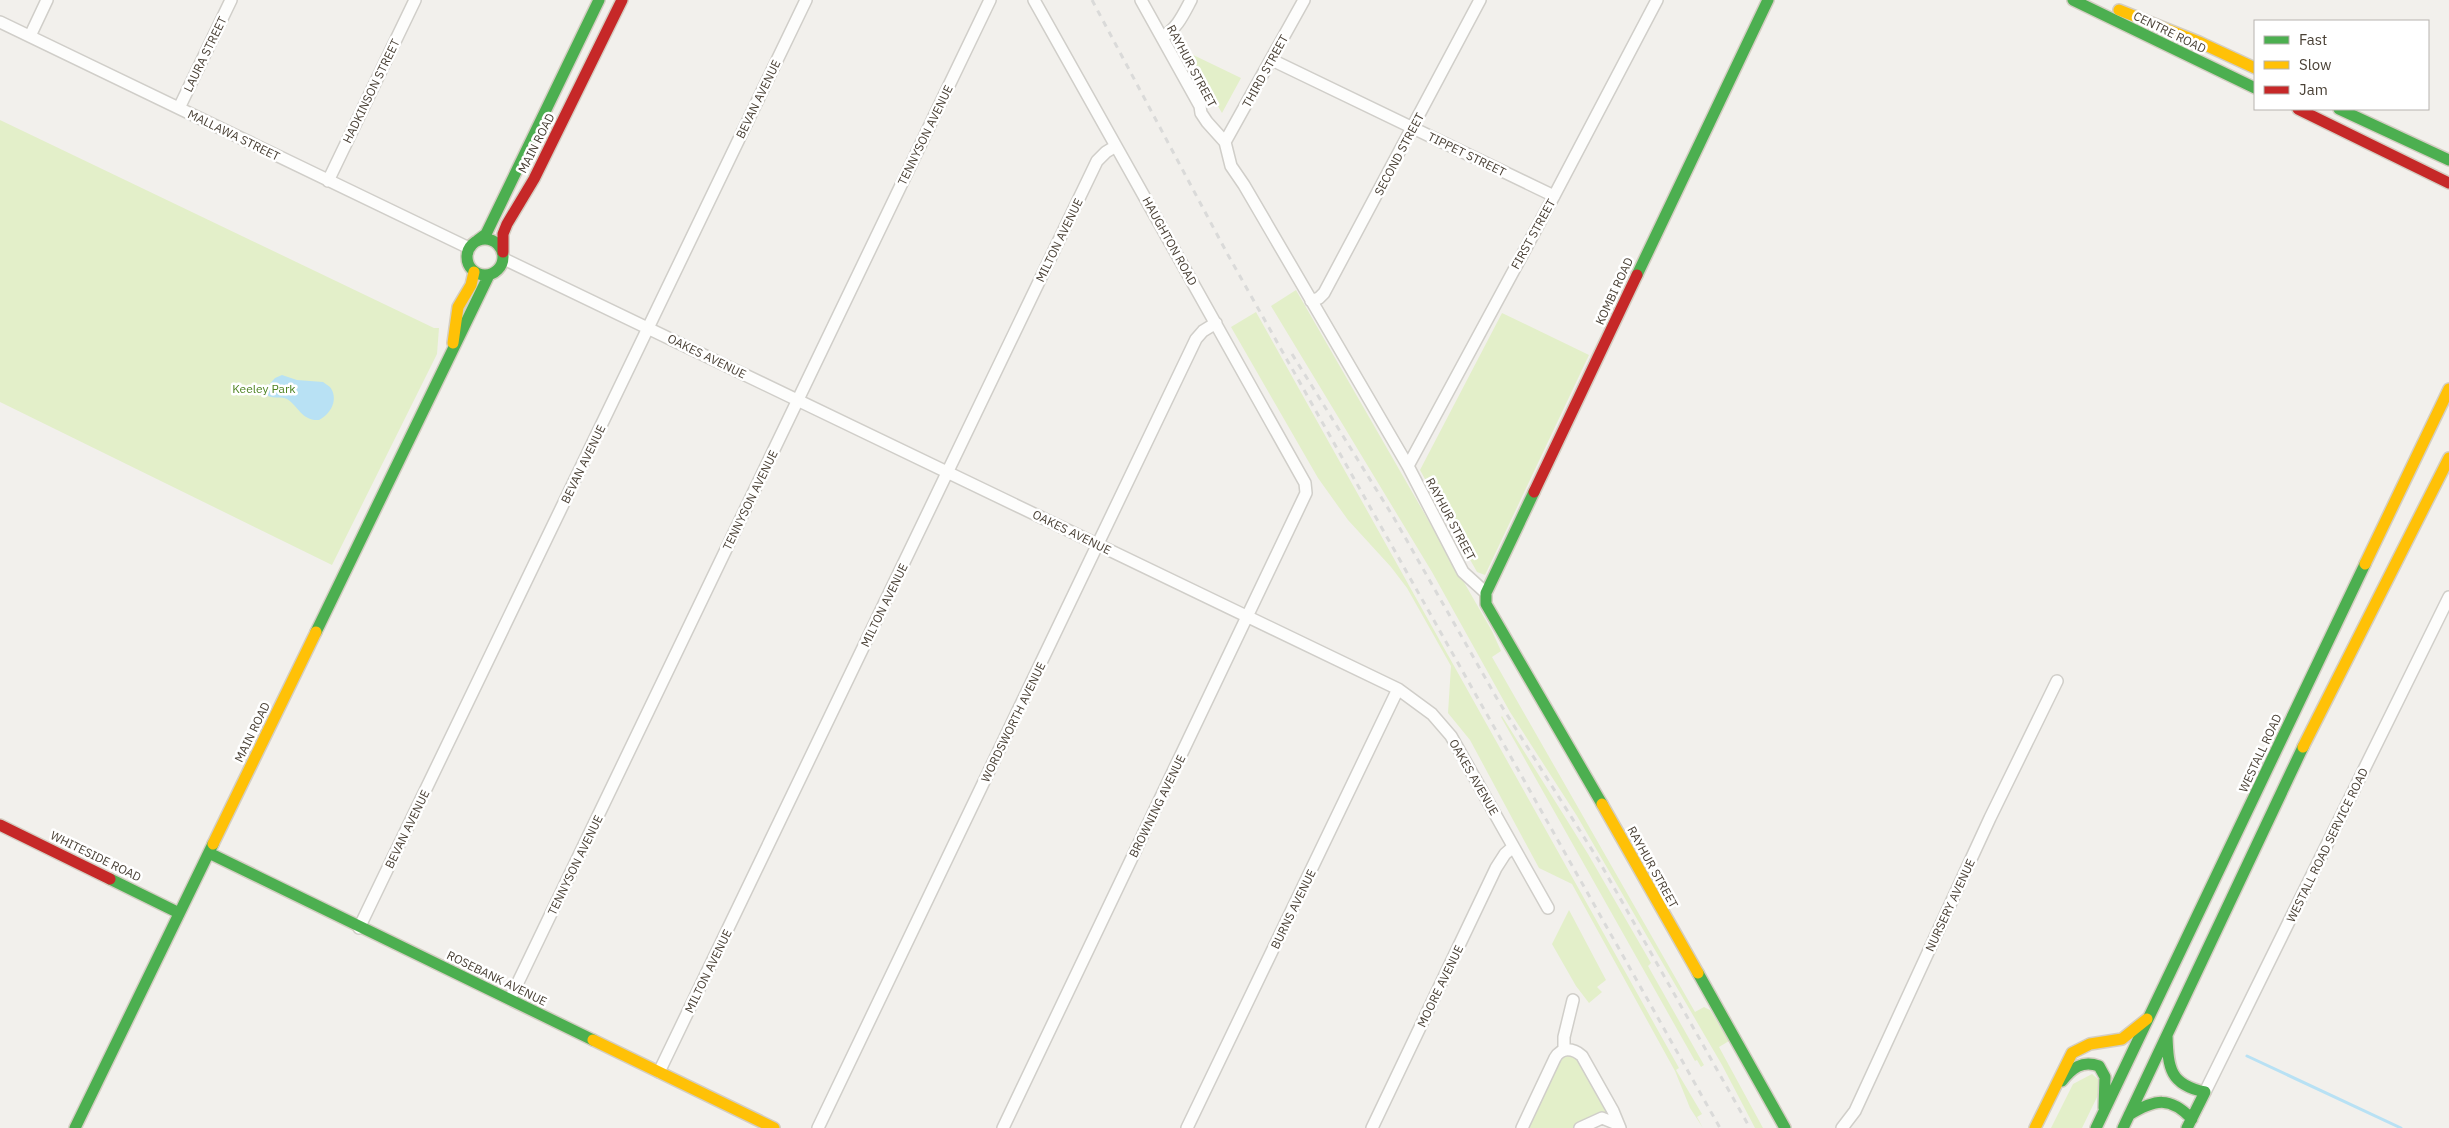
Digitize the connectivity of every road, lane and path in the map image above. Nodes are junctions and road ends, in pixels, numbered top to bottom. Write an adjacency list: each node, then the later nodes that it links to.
1 (48, 0): 18 (street)
2 (231, 0): 25 (street, LAURA STREET)
3 (414, 0): 32 (street, HADKINSON STREET)
4 (599, 0): 20 (main road, MAIN ROAD)
5 (622, 0): 21 (main road, MAIN ROAD)
6 (806, 0): 42 (street, BEVAN AVENUE)
7 (990, 0): 45 (street, TENNYSON AVENUE)
8 (1034, 0): 30 (street, HAUGHTON ROAD)
9 (1141, 0): 19 (street, RAYHUR STREET)
10 (1191, 0): 19 (street)
11 (1304, 0): 22 (street, THIRD STREET)
12 (1480, 0): 28 (street, SECOND STREET)
13 (1657, 0): 34 (street, FIRST STREET)
14 (1768, 0): 51 (main road, KOMBI ROAD)
15 (2073, 0): 24 (main road, CENTRE ROAD)
16 (2096, 0): 23 (main road, CENTRE ROAD)
17 (0, 22): 18 (street, MALLAWA STREET)
18 (30, 36): 25 (street, MALLAWA STREET)
19 (1162, 37): 29 (street, RAYHUR STREET)
20 (581, 38): 21 (main road); 35 (main road, MAIN ROAD)
21 (600, 47): 37 (main road, MAIN ROAD)
22 (1272, 60): 28 (street, TIPPET STREET); 29 (street, THIRD STREET)
23 (2254, 68)
24 (2254, 88)
25 (179, 108): 32 (street, MALLAWA STREET)
26 (2300, 110): 33 (main road)
27 (2341, 110): 31 (main road)
28 (1413, 128): 34 (street, TIPPET STREET); 40 (street, SECOND STREET)
29 (1225, 142): 40 (street, RAYHUR STREET)
30 (1116, 146): 41 (street, HAUGHTON ROAD); 48 (street, MILTON AVENUE)
31 (2449, 160)
32 (328, 182): 36 (street, MALLAWA STREET)
33 (2449, 183)
34 (1554, 196): 47 (street, FIRST STREET)
35 (478, 240): 36 (main road); 37 (main road)
36 (468, 248): 38 (main road)
37 (504, 255): 39 (main road); 42 (street, OAKES AVENUE)
38 (474, 272): 39 (main road); 43 (main road, MAIN ROAD)
39 (489, 275): 43 (main road, MAIN ROAD)
40 (1311, 301): 47 (street, RAYHUR STREET)
41 (1216, 323): 49 (street, HAUGHTON ROAD); 50 (street, WORDSWORTH AVENUE)
42 (648, 328): 45 (street, OAKES AVENUE); 61 (street, BEVAN AVENUE)
43 (452, 348): 58 (main road, MAIN ROAD)
44 (2449, 389): 64 (main road, WESTALL ROAD)
45 (798, 400): 48 (street, OAKES AVENUE); 62 (street, TENNYSON AVENUE)
46 (2449, 458): 65 (main road)
47 (1408, 466): 51 (street, RAYHUR STREET)
48 (948, 472): 50 (street, OAKES AVENUE); 67 (street, MILTON AVENUE)
49 (1305, 483): 53 (street, BROWNING AVENUE)
50 (1098, 544): 53 (street, OAKES AVENUE); 76 (street, WORDSWORTH AVENUE)
51 (1486, 593): 82 (main road, RAYHUR STREET)
52 (2449, 597): 68 (street, WESTALL ROAD SERVICE ROAD)
53 (1248, 616): 55 (street, OAKES AVENUE); 77 (street, BROWNING AVENUE)
54 (2056, 681): 83 (street, NURSERY AVENUE)
55 (1398, 689): 57 (street, OAKES AVENUE); 78 (street, BURNS AVENUE)
56 (0, 825): 60 (main road, WHITESIDE ROAD)
57 (1513, 847): 59 (street, OAKES AVENUE); 79 (street, MOORE AVENUE)
58 (208, 853): 60 (main road, MAIN ROAD); 61 (main road, ROSEBANK AVENUE)
59 (1548, 908)
60 (179, 913): 74 (main road, MAIN ROAD)
61 (359, 928): 62 (main road, ROSEBANK AVENUE)
62 (510, 999): 67 (main road, ROSEBANK AVENUE)
63 (1573, 1000): 66 (street)
64 (2149, 1018): 69 (main road); 70 (main road, WESTALL ROAD)
65 (2167, 1036): 68 (main road); 71 (main road)
66 (1564, 1050): 73 (street); 80 (street)
67 (660, 1072): 75 (main road, ROSEBANK AVENUE)
68 (2204, 1092): 72 (main road)
69 (2050, 1097): 70 (main road); 84 (main road)
70 (2104, 1110): 85 (main road, WESTALL ROAD)
71 (2129, 1115): 72 (main road); 86 (main road)
72 (2190, 1123)
73 (1618, 1126): 81 (street)
74 (75, 1128)
75 (774, 1128)
76 (818, 1128)
77 (1003, 1128)
78 (1187, 1128)
79 (1372, 1128)
80 (1522, 1128)
81 (1580, 1128)
82 (1785, 1128)
83 (1842, 1128)
84 (2035, 1128)
85 (2096, 1128)
86 (2123, 1128)

